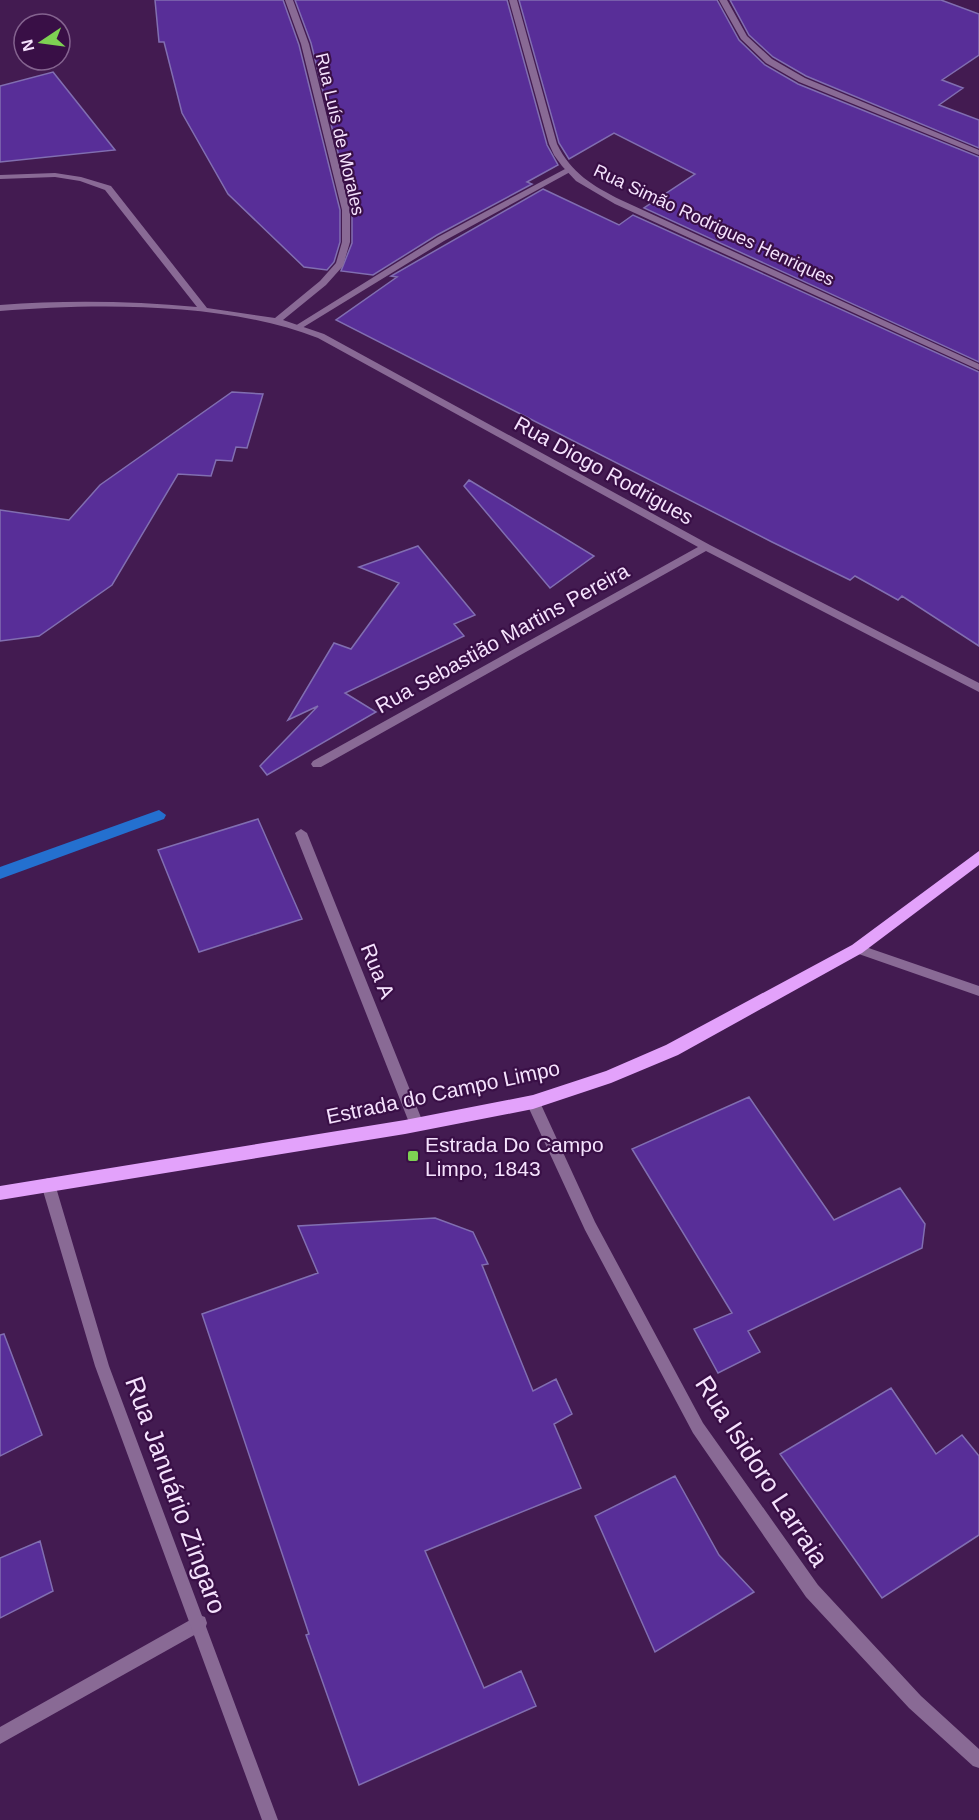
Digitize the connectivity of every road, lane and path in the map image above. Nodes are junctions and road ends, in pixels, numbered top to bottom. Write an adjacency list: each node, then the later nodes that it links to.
1 (289, 0): 9 (street, Rua Luís de Morales)
2 (513, 0): 5 (street, Rua Simão Rodrigues Henriques)
3 (723, 0): 4 (street)
4 (979, 153)
5 (568, 171): 10 (street); 11 (street, Rua Simão Rodrigues Henriques)
6 (0, 177): 8 (street)
7 (0, 308): 8 (street, Rua Diogo Rodrigues)
8 (204, 310): 9 (street, Rua Diogo Rodrigues)
9 (278, 320): 10 (street, Rua Diogo Rodrigues)
10 (299, 326): 12 (street, Rua Diogo Rodrigues)
11 (979, 367)
12 (706, 547): 13 (street, Rua Diogo Rodrigues); 14 (street, Rua Sebastião Martins Pereira)
13 (979, 688)
14 (317, 764)
15 (301, 833): 20 (street, Rua A)
16 (979, 857): 17 (main road, Estrada do Campo Limpo)
17 (857, 949): 18 (street); 19 (main road, Estrada do Campo Limpo)
18 (979, 991)
19 (532, 1102): 20 (main road, Estrada do Campo Limpo); 25 (street, Rua Isidoro Larraia)
20 (417, 1125): 21 (main road, Estrada do Campo Limpo)
21 (48, 1184): 22 (main road, Estrada do Campo Limpo); 23 (street, Rua Januário Zingaro)
22 (0, 1192)
23 (199, 1623): 24 (street); 26 (street, Rua Januário Zingaro)
24 (0, 1736)
25 (979, 1760)
26 (270, 1820)

